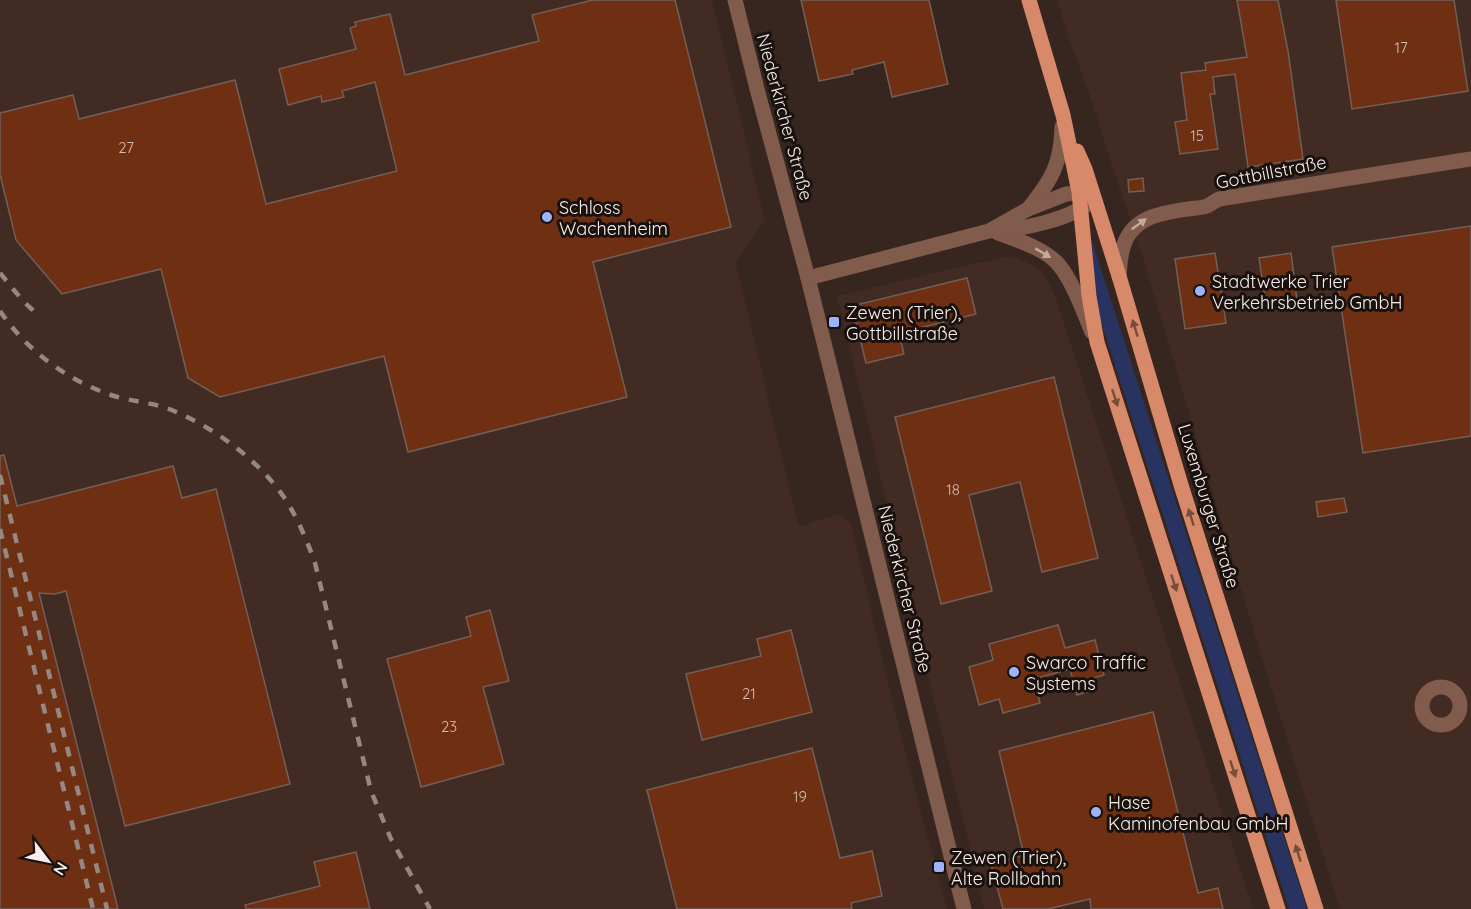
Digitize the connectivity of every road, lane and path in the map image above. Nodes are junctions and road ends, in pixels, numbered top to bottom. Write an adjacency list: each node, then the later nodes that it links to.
1 (735, 0): 11 (street, Niederkircher Straße)
2 (1029, 0): 3 (main road, Luxemburger Straße)
3 (1063, 115): 5 (main road, Luxemburger Straße); 6 (main road, Luxemburger Straße); 7 (street)
4 (1471, 159): 10 (street, Gottbillstraße, one-way to 4)
5 (1079, 192): 6 (street); 7 (street); 8 (main road, Luxemburger Straße)
6 (1094, 198): 8 (street); 10 (main road, Luxemburger Straße)
7 (1028, 209): 9 (street)
8 (1081, 209): 9 (street); 12 (main road, Luxemburger Straße)
9 (989, 231): 11 (street); 12 (street, one-way to 12)
10 (1119, 276): 15 (main road, Luxemburger Straße, one-way to 10)
11 (808, 278): 13 (street, Niederkircher Straße)
12 (1097, 342): 14 (main road, Luxemburger Straße, one-way to 14)
13 (964, 909)
14 (1278, 909)
15 (1316, 909)

